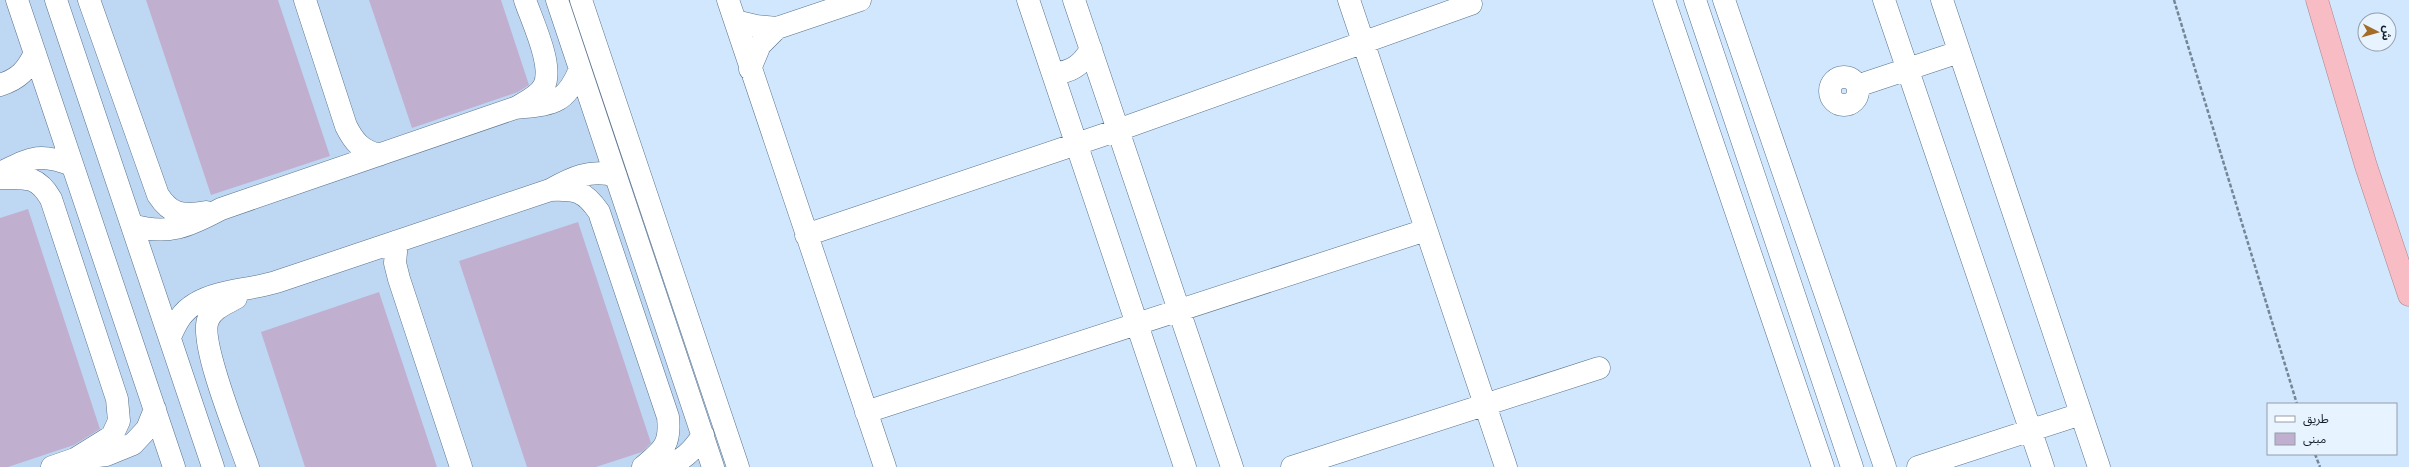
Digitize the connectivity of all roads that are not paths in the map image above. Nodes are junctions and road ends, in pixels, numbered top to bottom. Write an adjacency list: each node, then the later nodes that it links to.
1 (17, 0): 25 (street)
2 (56, 0): 44 (street)
3 (89, 0): 43 (street)
4 (305, 0): 37 (street)
5 (525, 0): 32 (street)
6 (557, 0): 26 (street)
7 (581, 0): 70 (street)
8 (728, 0): 20 (street)
9 (860, 0): 21 (street)
10 (1028, 0): 29 (street)
11 (1074, 0): 23 (street)
12 (1349, 0): 22 (street)
13 (1664, 0): 76 (street)
14 (1695, 0): 34 (street)
15 (1724, 0): 33 (street)
16 (1884, 0): 28 (street)
17 (1942, 0): 24 (street)
18 (2317, 0): 49 (highway)
19 (1471, 4): 22 (street)
20 (735, 21): 21 (street); 27 (street)
21 (777, 28): 27 (street)
22 (1364, 44): 35 (street); 45 (street)
23 (1091, 49): 29 (street); 35 (street)
24 (1960, 52): 28 (street); 57 (street)
25 (35, 53): 30 (street); 38 (street)
26 (580, 69): 32 (street); 40 (street)
27 (750, 69): 46 (street)
28 (1907, 69): 31 (street); 58 (street)
29 (1053, 73): 36 (street)
30 (0, 85)
31 (1857, 86)
32 (515, 108): 37 (street)
33 (1764, 117): 34 (street); 77 (street)
34 (1737, 125): 61 (street)
35 (1118, 130): 36 (street); 50 (street)
36 (1076, 144): 46 (street); 51 (street)
37 (379, 155): 43 (street)
38 (72, 165): 39 (street); 55 (street)
39 (0, 173)
40 (616, 176): 42 (street); 59 (street)
41 (0, 178): 60 (street)
42 (550, 190): 47 (street); 67 (street)
43 (221, 209): 44 (street)
44 (132, 225): 52 (street)
45 (1426, 230): 50 (street); 54 (street)
46 (806, 235): 56 (street)
47 (397, 241): 48 (street); 66 (street)
48 (256, 288): 52 (street); 65 (street)
49 (2409, 295)
50 (1179, 312): 51 (street); 73 (street)
51 (1137, 325): 56 (street); 72 (street)
52 (170, 337): 64 (street)
53 (1599, 368): 54 (street)
54 (1485, 405): 74 (street); 75 (street)
55 (155, 409): 60 (street); 63 (street)
56 (866, 412): 71 (street)
57 (2081, 414): 58 (street); 80 (street)
58 (2030, 432): 78 (street); 79 (street)
59 (703, 435): 68 (street); 69 (street)
60 (75, 459): 62 (street)
61 (1856, 465)
62 (52, 467)
63 (174, 467)
64 (213, 467)
65 (248, 467)
66 (461, 467)
67 (643, 467)
68 (661, 467)
69 (714, 467)
70 (738, 467)
71 (885, 467)
72 (1185, 467)
73 (1232, 467)
74 (1292, 467)
75 (1506, 467)
76 (1823, 467)
77 (1885, 467)
78 (1918, 467)
79 (2042, 467)
80 (2099, 467)

